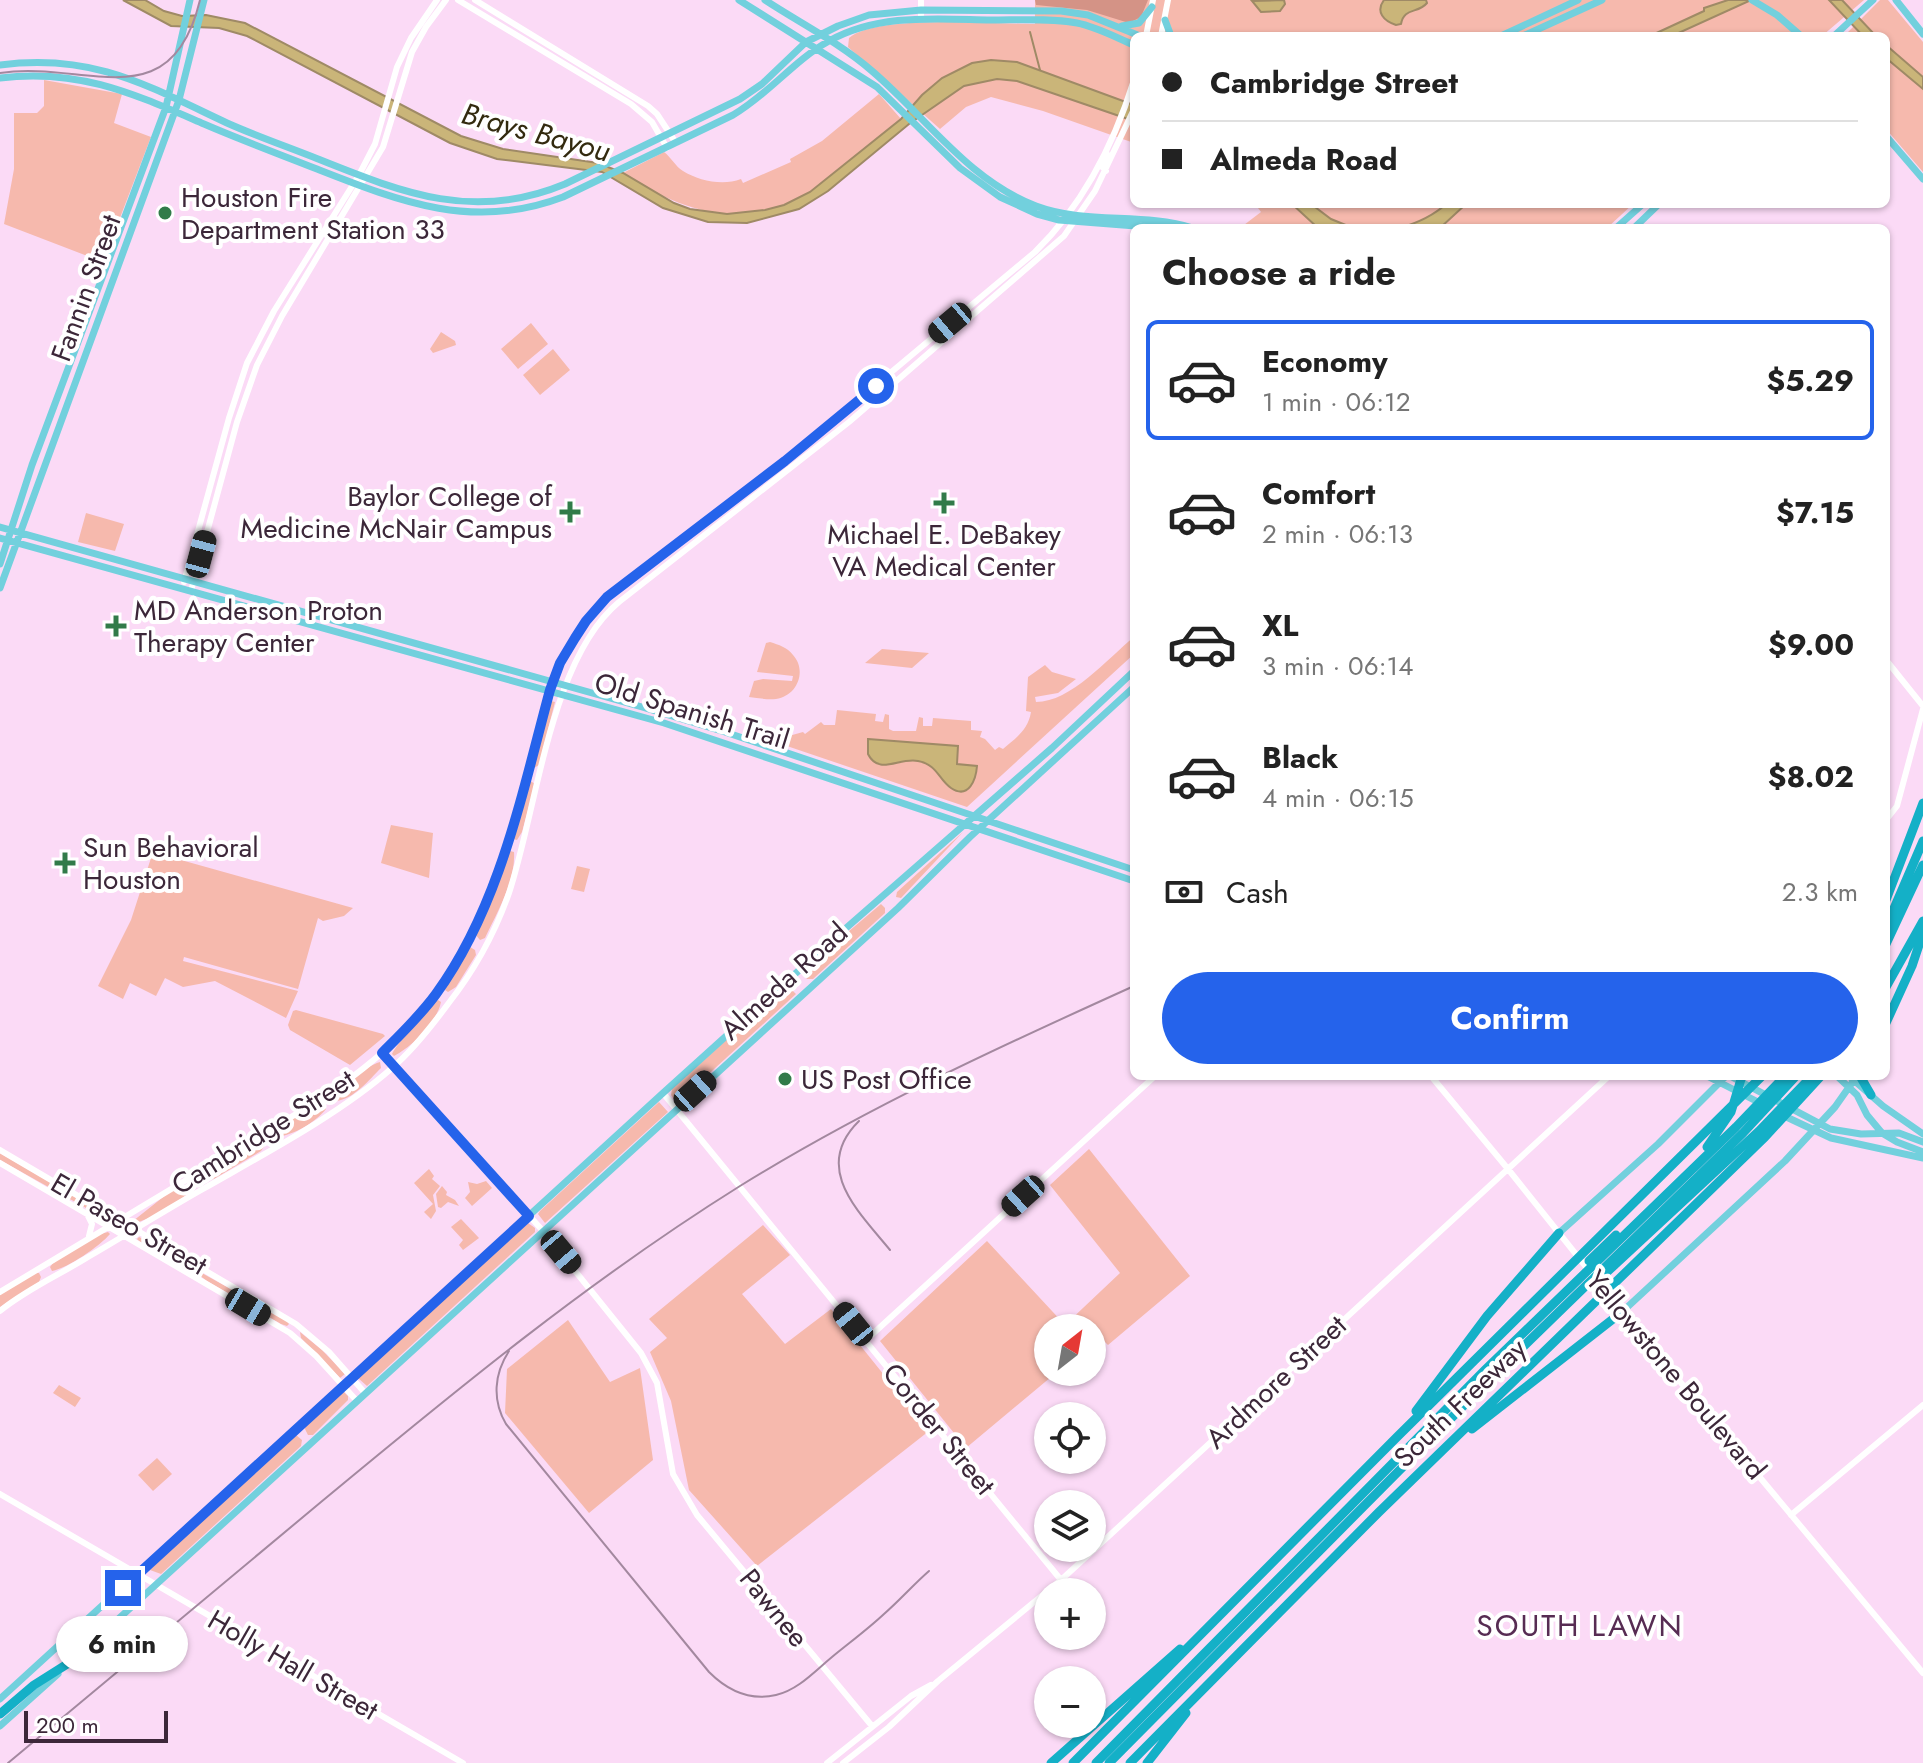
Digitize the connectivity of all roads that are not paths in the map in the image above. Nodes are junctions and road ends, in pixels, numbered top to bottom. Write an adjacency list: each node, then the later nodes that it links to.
1 (190, 0): 50 (main road, Fannin Street)
2 (204, 0): 52 (main road, Fannin Street)
3 (437, 0): 41 (street)
4 (446, 0): 41 (street)
5 (458, 0): 25 (street)
6 (475, 0): 22 (street)
7 (739, 0): 38 (main road)
8 (765, 0): 36 (main road)
9 (921, 0): 18 (street)
10 (931, 0): 19 (street)
11 (1168, 0): 23 (street)
12 (1578, 0): 31 (main road)
13 (1602, 0): 32 (main road)
14 (1752, 0): 33 (main road)
15 (1896, 0): 35 (main road)
16 (1871, 2): 34 (main road)
17 (1153, 4): 24 (main road); 28 (street)
18 (921, 10): 19 (main road); 20 (street); 36 (main road)
19 (931, 10): 21 (street); 24 (main road)
20 (921, 19): 21 (main road); 26 (main road)
21 (931, 19): 39 (main road)
22 (509, 20): 25 (street); 43 (street)
23 (1165, 20): 29 (street); 30 (main road)
24 (1118, 26): 27 (main road)
25 (505, 27): 45 (street)
26 (850, 31): 37 (main road); 42 (main road)
27 (1133, 32)
28 (1144, 32)
29 (1162, 32)
30 (1170, 32)
31 (1510, 32)
32 (1532, 32)
33 (1796, 32)
34 (1838, 32)
35 (1923, 34)
36 (819, 35): 37 (main road); 38 (main road)
37 (829, 41): 40 (main road); 42 (main road)
38 (806, 42): 40 (main road); 57 (main road)
39 (1130, 43)
40 (816, 49): 51 (main road); 61 (main road)
41 (409, 50): 65 (street)
42 (846, 51): 51 (main road)
43 (568, 56): 44 (street); 45 (street)
44 (578, 62): 47 (street); 57 (street)
45 (564, 64): 47 (street)
46 (0, 65): 50 (main road)
47 (573, 70): 58 (street)
48 (0, 78): 53 (main road)
49 (1130, 91): 63 (street, Cambridge Street)
50 (169, 95): 52 (main road); 53 (main road, Fannin Street)
51 (895, 98): 75 (main road)
52 (179, 100): 54 (main road, Fannin Street); 56 (main road)
53 (166, 107): 54 (main road); 83 (main road, Fannin Street)
54 (175, 111): 59 (main road); 83 (main road, Fannin Street)
55 (1130, 119): 64 (street, Cambridge Street)
56 (247, 131): 59 (main road); 65 (main road)
57 (671, 134): 58 (main road); 61 (street)
58 (662, 138): 62 (street); 69 (main road)
59 (243, 140): 67 (main road)
60 (1890, 141): 66 (main road)
61 (676, 143): 62 (main road)
62 (667, 148): 73 (main road)
63 (1106, 151): 64 (street); 75 (street, Cambridge Street)
64 (1106, 171): 76 (street, Cambridge Street)
65 (362, 177): 67 (street); 68 (main road)
66 (1923, 179)
67 (358, 185): 70 (main road); 74 (street); 81 (street)
68 (416, 195): 69 (main road); 70 (main road)
69 (471, 202): 73 (main road)
70 (413, 204): 73 (main road)
71 (1638, 208): 78 (main road)
72 (1655, 208): 79 (main road)
73 (442, 210)
74 (334, 216): 81 (street); 88 (street)
75 (1067, 218): 76 (main road); 90 (street, Cambridge Street)
76 (1078, 219): 77 (main road); 80 (main road); 91 (street, Cambridge Street)
77 (1171, 224)
78 (1620, 224)
79 (1638, 224)
80 (1130, 225)
81 (317, 258): 88 (street)
82 (0, 527): 83 (main road, Old Spanish Trail)
83 (16, 532): 84 (main road, Fannin Street); 85 (main road, Old Spanish Trail)
84 (8, 540): 86 (main road, Fannin Street); 87 (main road, Old Spanish Trail); 89 (main road, Fannin Street)
85 (97, 554): 87 (main road); 88 (main road, Old Spanish Trail)
86 (0, 564)
87 (94, 564): 88 (main road, Old Spanish Trail)
88 (188, 585): 92 (main road, Old Spanish Trail); 93 (main road, Old Spanish Trail)
89 (0, 588)
90 (599, 604): 91 (street); 96 (street, Cambridge Street)
91 (607, 611): 97 (street, Cambridge Street)
92 (446, 652): 93 (main road); 96 (main road, Old Spanish Trail)
93 (444, 662): 98 (main road, Old Spanish Trail)
94 (1890, 665): 101 (street)
95 (1130, 675): 109 (main road, Almeda Road)
96 (553, 682): 97 (main road, Old Spanish Trail); 98 (street, Cambridge Street)
97 (565, 685): 100 (street, Cambridge Street); 102 (main road, Old Spanish Trail)
98 (550, 690): 100 (main road, Old Spanish Trail); 115 (street, Cambridge Street)
99 (1130, 691): 110 (main road, Almeda Road)
100 (562, 694): 102 (main road, Old Spanish Trail); 116 (street, Cambridge Street)
101 (1923, 708): 108 (street)
102 (640, 711): 103 (main road, Old Spanish Trail); 104 (main road, Old Spanish Trail)
103 (810, 761): 104 (main road); 105 (main road, Old Spanish Trail)
104 (807, 771): 106 (main road, Old Spanish Trail)
105 (884, 785): 106 (main road); 109 (main road, Old Spanish Trail)
106 (882, 795): 111 (main road, Old Spanish Trail)
107 (1923, 803): 119 (highway)
108 (1890, 815)
109 (976, 816): 110 (main road, Old Spanish Trail); 111 (main road, Almeda Road)
110 (989, 820): 112 (main road, Almeda Road); 114 (main road, Old Spanish Trail)
111 (967, 823): 112 (main road, Old Spanish Trail); 128 (main road, Almeda Road)
112 (980, 827): 117 (main road, Old Spanish Trail); 129 (main road, Almeda Road)
113 (1923, 841): 130 (highway)
114 (1055, 843): 117 (main road); 118 (main road, Old Spanish Trail)
115 (505, 844): 116 (street); 137 (street, Cambridge Street)
116 (521, 847): 138 (street, Cambridge Street)
117 (1051, 852): 120 (main road, Old Spanish Trail)
118 (1083, 853): 120 (main road); 121 (main road, Old Spanish Trail)
119 (1905, 854): 125 (highway); 127 (highway)
120 (1079, 862): 124 (main road, Old Spanish Trail)
121 (1113, 863): 123 (main road, Old Spanish Trail); 124 (main road)
122 (1923, 865): 133 (highway)
123 (1130, 869)
124 (1111, 873): 126 (main road, Old Spanish Trail)
125 (1890, 878)
126 (1130, 880)
127 (1890, 890)
128 (885, 894): 129 (main road); 134 (main road, Almeda Road)
129 (898, 908): 136 (main road, Almeda Road)
130 (1890, 918)
131 (1923, 921): 135 (highway)
132 (1923, 933): 139 (highway)
133 (1890, 935)
134 (793, 976): 136 (main road); 157 (main road, Almeda Road)
135 (1890, 980)
136 (807, 990): 161 (main road, Almeda Road)
137 (437, 992): 138 (street); 140 (street, Cambridge Street)
138 (451, 1001): 141 (street, Cambridge Street)
139 (1890, 1014)
140 (382, 1053): 141 (street, Pawnee); 160 (street, Cambridge Street)
141 (394, 1067): 162 (street, Cambridge Street); 174 (street, Pawnee)
142 (1151, 1080): 193 (street)
143 (1434, 1080): 170 (street, Yellowstone Boulevard)
144 (1605, 1080): 170 (street, Ardmore Street)
145 (1708, 1080): 158 (main road)
146 (1729, 1080): 158 (main road)
147 (1731, 1080): 194 (highway)
148 (1733, 1080): 163 (main road)
149 (1758, 1080): 201 (highway, South Freeway)
150 (1781, 1080): 194 (highway)
151 (1792, 1080): 194 (highway)
152 (1808, 1080): 194 (highway)
153 (1817, 1080): 202 (highway, South Freeway)
154 (1851, 1080): 163 (main road)
155 (1853, 1080): 159 (highway)
156 (1853, 1080): 164 (main road)
157 (663, 1093): 161 (street, Corder Street); 174 (main road, Almeda Road)
158 (1709, 1093): 180 (main road)
159 (1871, 1095): 165 (main road)
160 (326, 1096): 162 (street); 171 (street, Cambridge Street)
161 (676, 1109): 179 (main road, Almeda Road); 193 (street, Corder Street)
162 (334, 1110): 172 (street, Cambridge Street)
163 (1816, 1128): 164 (main road); 168 (main road); 189 (main road)
164 (1882, 1133): 166 (main road); 168 (main road)
165 (1923, 1134)
166 (1923, 1142)
167 (0, 1150): 175 (street, El Paseo Street)
168 (1923, 1155)
169 (0, 1163): 173 (street, El Paseo Street)
170 (1508, 1169): 180 (street, Yellowstone Boulevard); 207 (street, Ardmore Street)
171 (196, 1175): 172 (street); 175 (street, Cambridge Street)
172 (203, 1189): 176 (street, Cambridge Street)
173 (84, 1211): 177 (street, El Paseo Street); 182 (street)
174 (529, 1216): 179 (street, Pawnee); 195 (main road, Almeda Road)
175 (121, 1219): 177 (street, Cambridge Street); 178 (street, El Paseo Street)
176 (152, 1219): 178 (street, Cambridge Street); 183 (street)
177 (109, 1226): 181 (street, El Paseo Street); 182 (street, Cambridge Street)
178 (137, 1228): 181 (street, Cambridge Street); 183 (street, El Paseo Street)
179 (543, 1231): 197 (main road, Almeda Road); 220 (street, Pawnee)
180 (1559, 1233): 189 (street, Yellowstone Boulevard); 201 (highway)
181 (125, 1235): 186 (street, El Paseo Street); 187 (street, Cambridge Street)
182 (88, 1237): 185 (street, Cambridge Street)
183 (154, 1238): 184 (street, El Paseo Street)
184 (198, 1264): 186 (street); 191 (street, El Paseo Street)
185 (42, 1266): 187 (street); 188 (street, Cambridge Street)
186 (192, 1274): 192 (street, El Paseo Street)
187 (50, 1278): 190 (street, Cambridge Street)
188 (0, 1292)
189 (1619, 1308): 202 (highway); 204 (street, Yellowstone Boulevard)
190 (0, 1311)
191 (296, 1324): 192 (street); 195 (street, El Paseo Street)
192 (290, 1333): 196 (street, El Paseo Street)
193 (866, 1340): 206 (street, Corder Street)
194 (1488, 1373): 226 (highway); 227 (highway)
195 (352, 1378): 196 (main road, Almeda Road); 197 (street, El Paseo Street)
196 (343, 1386): 198 (street, El Paseo Street); 200 (main road, Almeda Road)
197 (365, 1393): 198 (main road, Almeda Road)
198 (357, 1401): 200 (main road, Almeda Road)
199 (1923, 1405): 204 (street)
200 (305, 1435): 205 (main road, Almeda Road); 208 (main road, Almeda Road)
201 (1397, 1437): 210 (highway, South Freeway)
202 (1426, 1466): 216 (highway, South Freeway)
203 (0, 1494): 205 (street, Holly Hall Street)
204 (1791, 1515): 214 (street, Yellowstone Boulevard)
205 (139, 1574): 208 (street, Holly Hall Street); 209 (main road, Almeda Road)
206 (1059, 1578)
207 (1063, 1578)
208 (156, 1584): 212 (main road, Almeda Road); 221 (street, Holly Hall Street)
209 (123, 1588): 212 (main road); 217 (main road, Almeda Road)
210 (1237, 1599): 224 (highway); 225 (highway, South Freeway)
211 (1034, 1602): 215 (street, Ardmore Street)
212 (135, 1603): 213 (main road, Almeda Road)
213 (72, 1661): 218 (highway); 219 (main road, Almeda Road)
214 (1923, 1673)
215 (938, 1681): 220 (street, Ardmore Street); 223 (street, Ardmore Street)
216 (1210, 1682): 228 (highway, South Freeway); 229 (highway)
217 (0, 1699)
218 (0, 1714)
219 (0, 1726)
220 (872, 1726): 222 (street, Ardmore Street)
221 (463, 1763)
222 (827, 1763)
223 (843, 1763)
224 (1051, 1763)
225 (1073, 1763)
226 (1096, 1763)
227 (1109, 1763)
228 (1130, 1763)
229 (1147, 1763)

